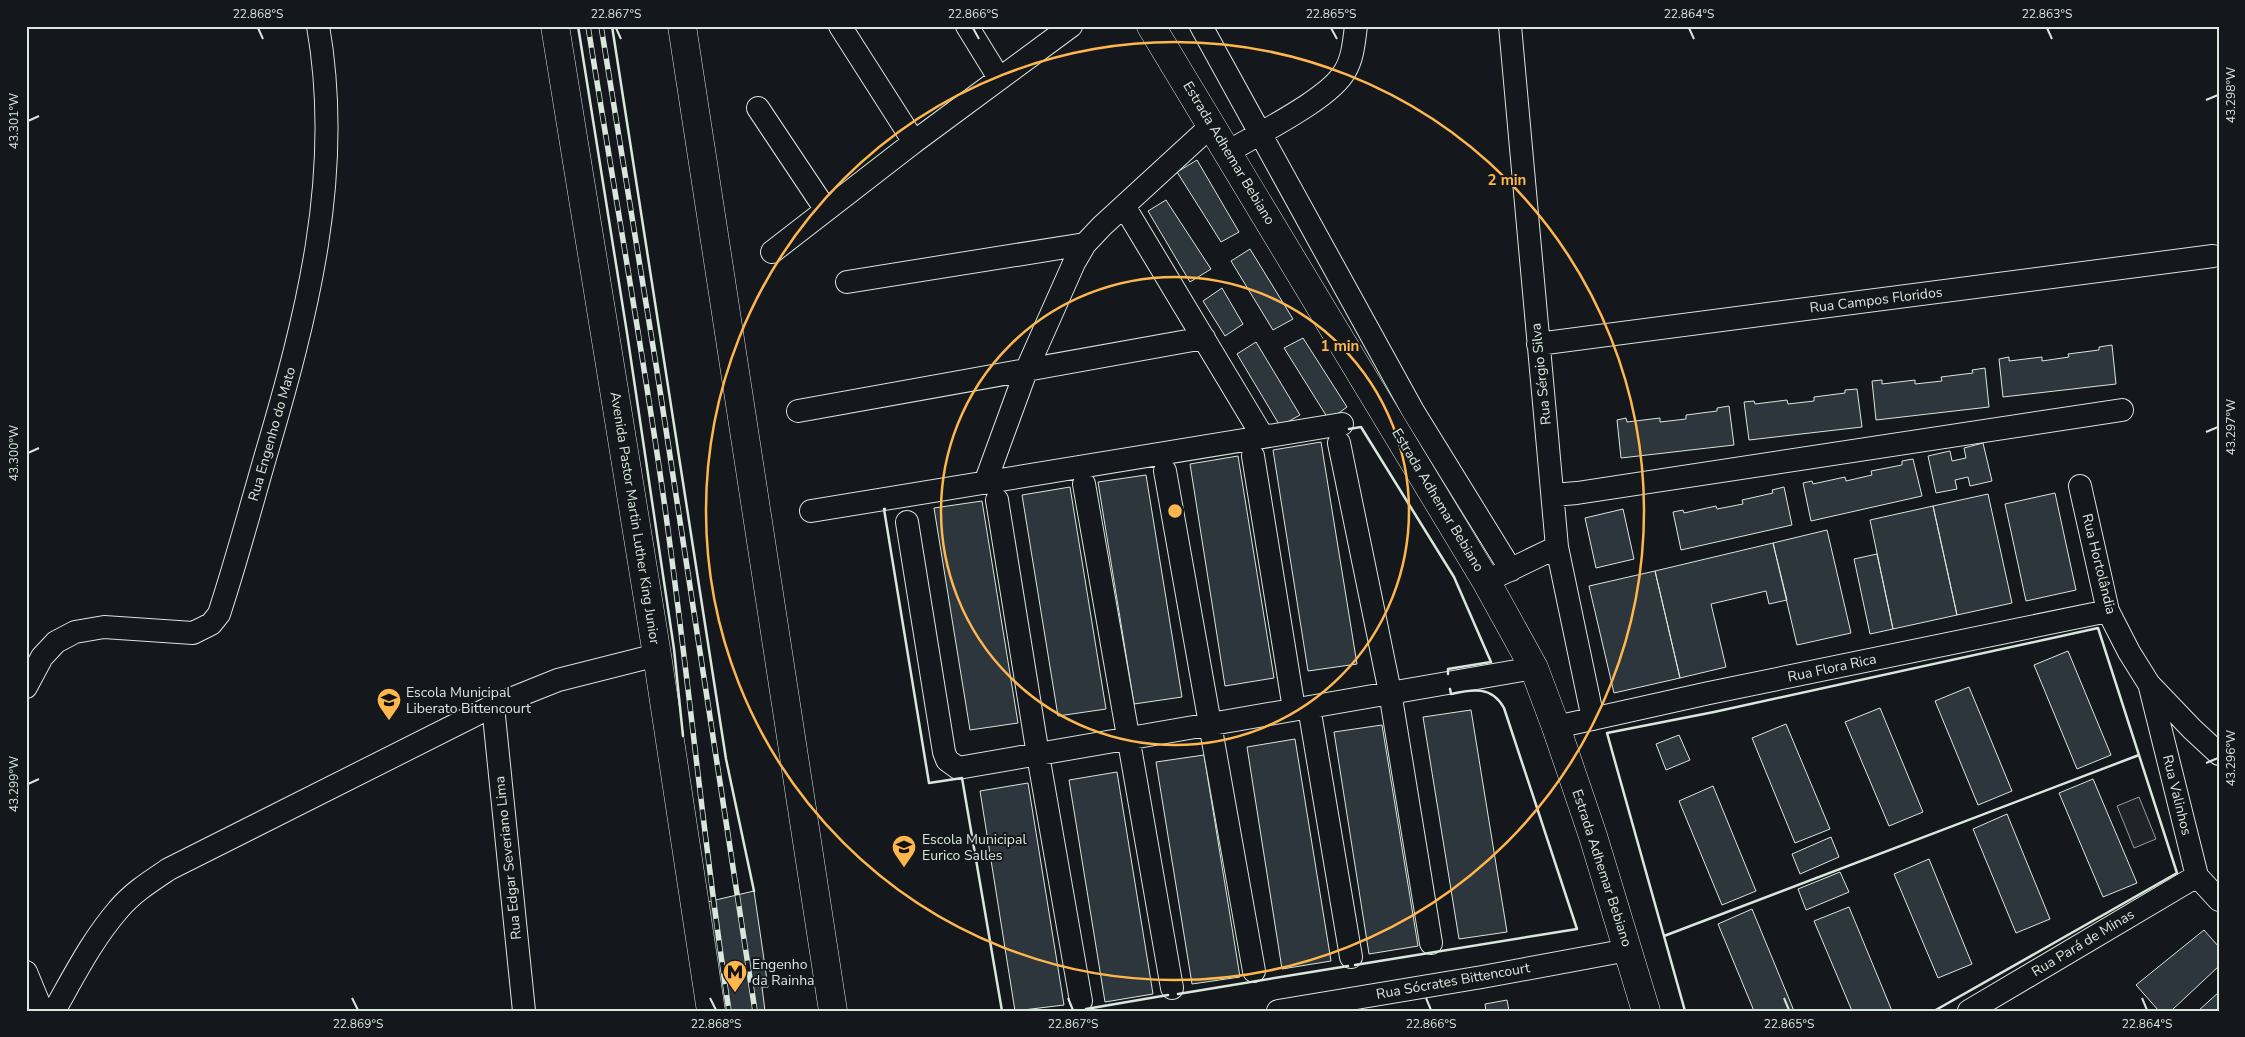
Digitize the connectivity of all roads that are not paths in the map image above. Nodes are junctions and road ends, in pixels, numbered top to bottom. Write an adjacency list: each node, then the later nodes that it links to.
1 (318, 26): 43 (street, Rua Engenho do Mato)
2 (556, 26): 40 (main road, Avenida Pastor Martin Luther King Junior)
3 (682, 26): 67 (main road)
4 (840, 26): 15 (street)
5 (967, 26): 11 (street)
6 (1071, 26): 11 (street)
7 (1151, 26): 13 (main road, Estrada Adhemar Bebiano)
8 (1201, 26): 14 (street, Estrada Adhemar Bebiano)
9 (1356, 26): 14 (street)
10 (1510, 26): 24 (street, Rua Sérgio Silva)
11 (999, 78): 15 (street)
12 (758, 108): 18 (street)
13 (1212, 125): 16 (main road, Estrada Adhemar Bebiano); 17 (street)
14 (1261, 132): 16 (street); 37 (street, Estrada Adhemar Bebiano)
15 (914, 142): 18 (street)
16 (1228, 152): 38 (main road, Estrada Adhemar Bebiano)
17 (1124, 206): 19 (street); 23 (street)
18 (826, 210): 20 (street)
19 (1085, 244): 22 (street); 25 (street)
20 (772, 252)
21 (2213, 256): 24 (street, Rua Campos Floridos)
22 (847, 282)
23 (1204, 338): 25 (street); 28 (street)
24 (1538, 344): 33 (street, Rua Sérgio Silva)
25 (1026, 371): 27 (street); 32 (street)
26 (2122, 410): 33 (street)
27 (798, 411)
28 (1258, 446): 32 (street); 44 (street); 46 (street)
29 (1165, 471): 48 (street)
30 (1084, 484): 50 (street)
31 (2080, 486): 39 (street, Rua Hortolândia)
32 (991, 492): 34 (street); 52 (street)
33 (1553, 495): 36 (street, Rua Sérgio Silva)
34 (811, 511)
35 (907, 522): 52 (street)
36 (1557, 547): 37 (street); 47 (street, Rua Sérgio Silva)
37 (1511, 570): 38 (street)
38 (1486, 581): 41 (main road, Estrada Adhemar Bebiano)
39 (2108, 611): 42 (street, Rua Hortolândia); 47 (street, Rua Flora Rica)
40 (657, 655): 45 (street); 66 (main road, Avenida Pastor Martin Luther King Junior)
41 (1534, 668): 44 (street); 49 (main road, Estrada Adhemar Bebiano)
42 (2149, 684): 51 (street, Rua Hortolândia); 53 (street, Rua Valinhos)
43 (26, 687)
44 (1390, 692): 46 (street); 55 (street)
45 (493, 706): 64 (street); 65 (street, Rua Edgar Severiano Lima)
46 (1301, 708): 48 (street); 57 (street)
47 (1593, 719): 49 (street, Rua Flora Rica)
48 (1209, 725): 50 (street); 58 (street)
49 (1556, 727): 56 (main road, Estrada Adhemar Bebiano)
50 (1130, 739): 52 (street); 60 (street)
51 (2219, 754)
52 (1038, 755): 61 (street)
53 (2197, 876): 54 (street, Rua Valinhos); 62 (street, Rua Pará de Minas)
54 (2219, 900)
55 (1431, 943)
56 (1628, 950): 68 (street, Rua Sócrates Bittencourt); 69 (main road, Estrada Adhemar Bebiano)
57 (1351, 957)
58 (1254, 971)
59 (26, 972): 63 (street)
60 (1172, 988)
61 (1082, 1001)
62 (1984, 1007)
63 (42, 1011)
64 (54, 1011)
65 (524, 1011)
66 (711, 1011)
67 (833, 1011)
68 (1278, 1011)
69 (1646, 1011)

